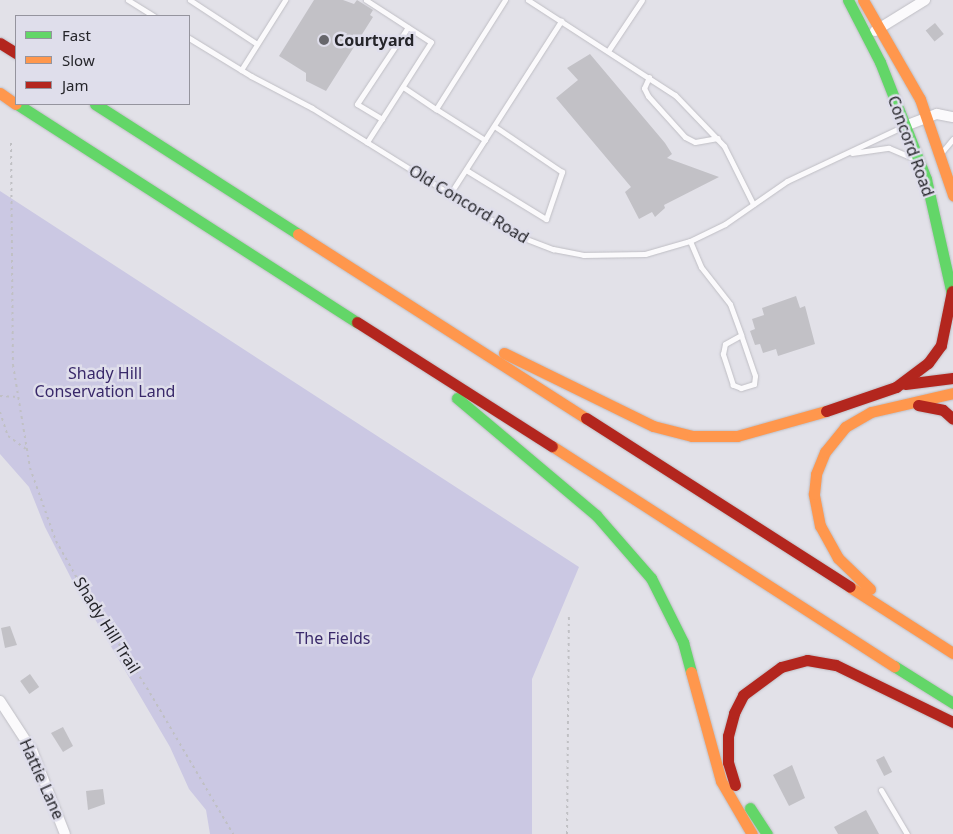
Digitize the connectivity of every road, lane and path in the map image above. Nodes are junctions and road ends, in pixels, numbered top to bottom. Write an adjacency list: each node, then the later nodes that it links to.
1 (128, 0): 11 (lane)
2 (190, 0): 18 (lane)
3 (285, 0): 18 (lane)
4 (366, 0): 13 (lane)
5 (505, 0): 28 (lane)
6 (528, 0): 12 (lane)
7 (642, 0): 19 (lane)
8 (848, 0): 15 (main road, Concord Road)
9 (863, 0): 14 (main road, Concord Road)
10 (925, 0): 14 (street)
11 (152, 15)
12 (561, 21): 19 (lane); 32 (lane)
13 (408, 26): 23 (lane); 31 (lane)
14 (882, 28): 15 (street); 29 (main road, Concord Road)
15 (867, 36): 33 (main road, Concord Road)
16 (190, 39): 21 (lane, Old Concord Road)
17 (0, 43): 20 (main road)
18 (257, 44): 21 (lane)
19 (608, 51): 22 (lane)
20 (15, 52)
21 (241, 70): 37 (lane, Old Concord Road)
22 (649, 77): 34 (lane); 34 (lane)
23 (403, 87): 28 (lane); 31 (lane)
24 (0, 93): 25 (main road)
25 (15, 103)
26 (18, 105): 50 (main road)
27 (97, 105): 48 (main road)
28 (436, 109): 36 (lane)
29 (928, 117): 30 (street, Old Concord Road); 33 (street, Old Concord Road); 40 (main road, Concord Road)
30 (953, 117)
31 (382, 119): 37 (lane)
32 (494, 126): 36 (lane); 42 (lane)
33 (905, 126): 39 (lane, Old Concord Road); 41 (main road, Concord Road)
34 (718, 138): 45 (lane)
35 (953, 138): 40 (lane)
36 (485, 140): 42 (lane)
37 (367, 142): 43 (lane, Old Concord Road)
38 (11, 143): 55 (path, Shady Hill Trail)
39 (847, 154): 41 (lane, Old Concord Road); 45 (lane, Old Concord Road)
40 (940, 154): 44 (main road, Concord Road)
41 (920, 164): 47 (main road, Concord Road)
42 (466, 170): 43 (lane)
43 (450, 194): 46 (lane, Old Concord Road)
44 (953, 195)
45 (753, 204): 46 (lane, Old Concord Road)
46 (690, 241): 49 (lane)
47 (952, 295): 52 (main road)
48 (420, 312): 52 (main road); 61 (main road)
49 (741, 336): 49 (lane)
50 (386, 341): 64 (main road); 70 (main road)
51 (953, 378): 52 (main road)
52 (896, 386)
53 (953, 393): 56 (main road)
54 (0, 396): 55 (path)
55 (18, 397): 59 (path, Shady Hill Trail)
56 (910, 402): 58 (main road); 61 (main road)
57 (0, 412): 59 (path)
58 (953, 419)
59 (28, 451): 68 (path, Shady Hill Trail)
60 (569, 615): 69 (path)
61 (941, 646): 62 (main road)
62 (953, 653)
63 (0, 701): 67 (street, Hattie Lane)
64 (953, 703)
65 (953, 722): 71 (main road)
66 (881, 790): 72 (lane)
67 (65, 834)
68 (233, 834)
69 (567, 834)
70 (752, 834)
71 (767, 834)
72 (907, 834)

